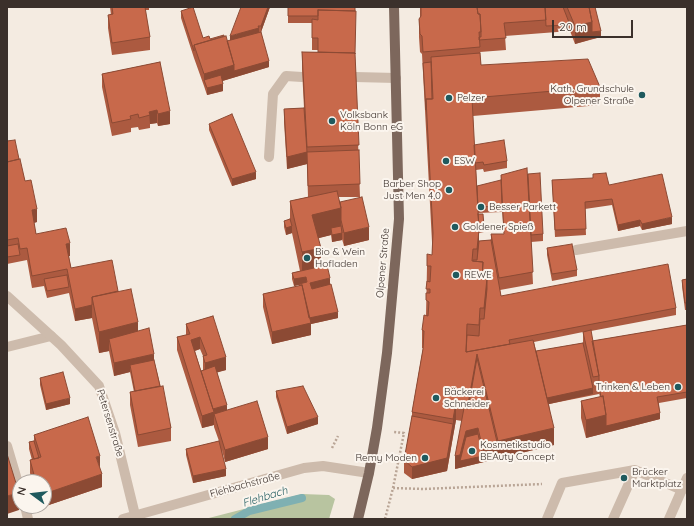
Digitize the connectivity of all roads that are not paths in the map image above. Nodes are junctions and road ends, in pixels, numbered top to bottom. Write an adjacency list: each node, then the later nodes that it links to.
1 (394, 7): 4 (main road, Olpener Straße)
2 (302, 76): 5 (street)
3 (355, 77): 4 (street)
4 (396, 78): 13 (main road, Olpener Straße)
5 (269, 157)
6 (687, 231): 7 (street)
7 (576, 250)
8 (7, 296): 9 (street, Petersenstraße)
9 (51, 336): 10 (street); 17 (street, Petersenstraße)
10 (7, 347)
11 (7, 446): 14 (street)
12 (634, 470): 16 (street); 20 (street); 21 (street)
13 (369, 473): 17 (street, Flehbachstraße); 19 (main road, Olpener Straße)
14 (15, 474)
15 (687, 478): 16 (street)
16 (682, 490): 22 (street)
17 (135, 515): 18 (street, Flehbachstraße)
18 (123, 519)
19 (358, 519)
20 (547, 519)
21 (613, 519)
22 (669, 519)

